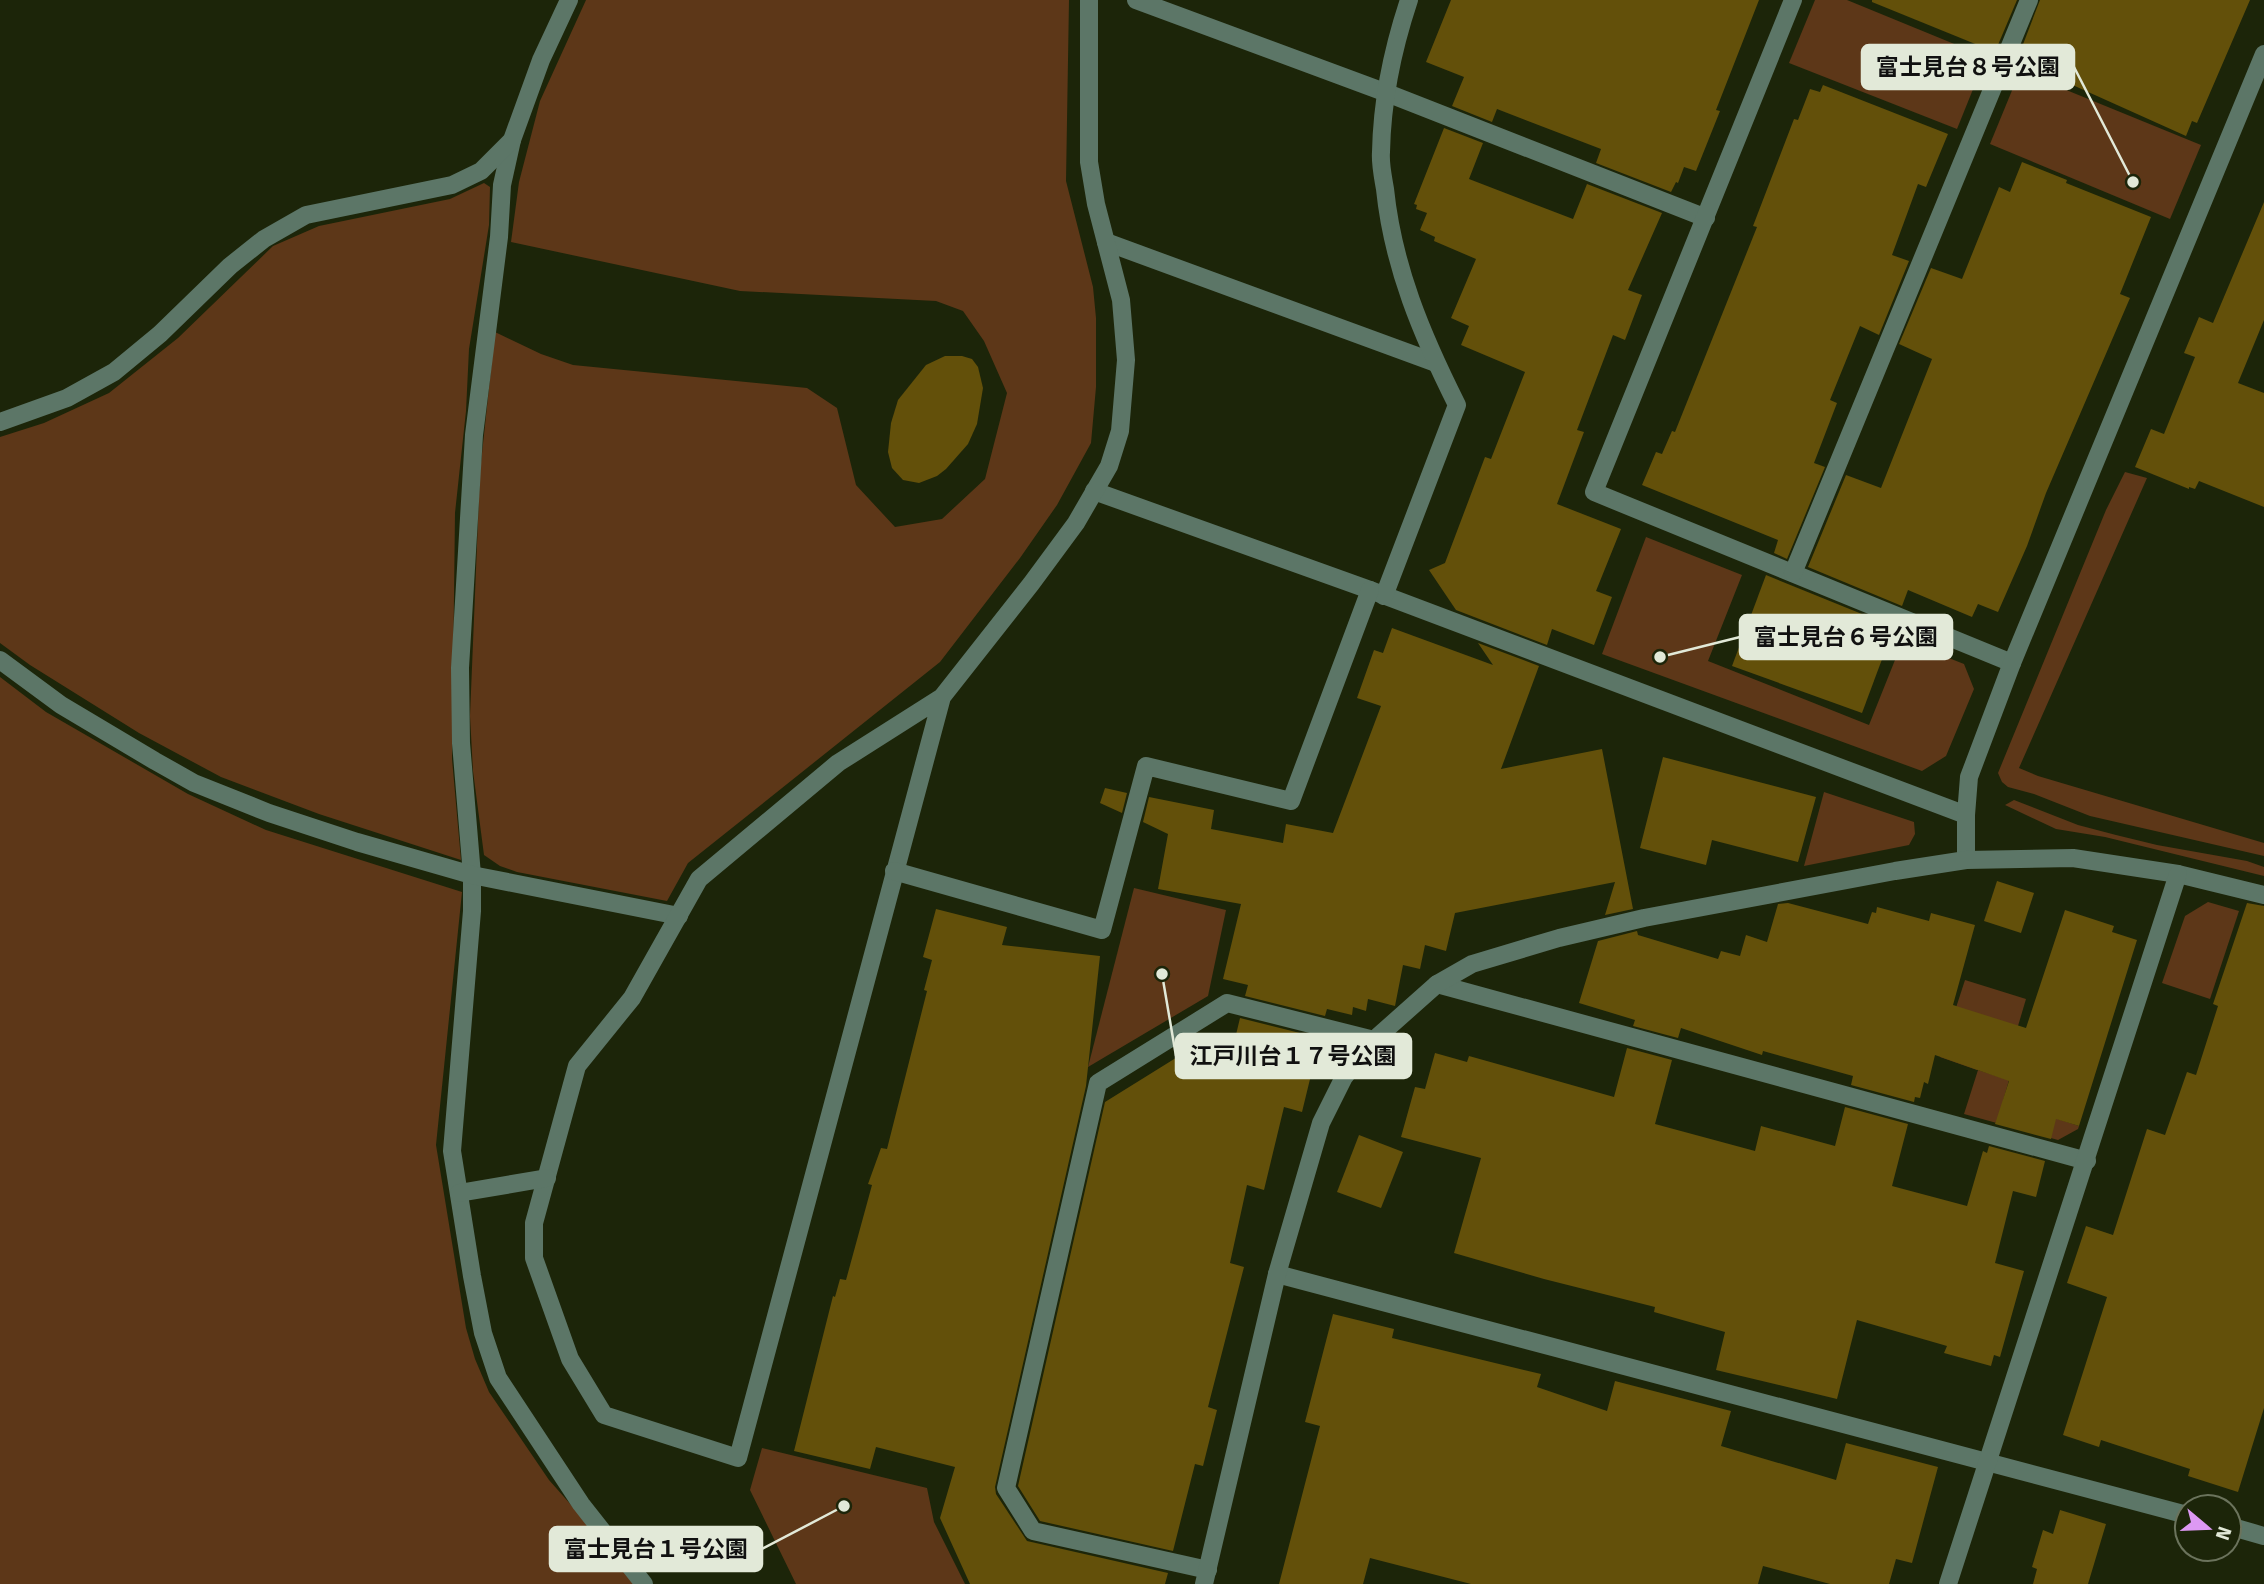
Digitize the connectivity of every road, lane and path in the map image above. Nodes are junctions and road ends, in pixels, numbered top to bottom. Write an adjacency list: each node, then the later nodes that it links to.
1 (569, 0): 9 (street)
2 (1089, 0): 11 (street)
3 (1136, 0): 8 (street)
4 (1409, 0): 8 (street)
5 (1793, 0): 10 (street)
6 (2029, 0): 15 (street)
7 (2264, 54): 18 (street)
8 (1387, 93): 10 (street); 12 (street)
9 (512, 140): 13 (street); 24 (street)
10 (1706, 218): 15 (street)
11 (1106, 242): 12 (street); 14 (street)
12 (1436, 363): 16 (street)
13 (0, 422)
14 (1094, 491): 16 (street); 19 (street)
15 (1793, 573): 18 (street)
16 (1377, 593): 20 (street); 22 (street)
17 (0, 660): 24 (street)
18 (2012, 663): 20 (street)
19 (942, 697): 22 (street); 26 (street)
20 (1966, 815): 21 (street)
21 (1966, 860): 23 (street); 27 (street)
22 (894, 871): 30 (street)
23 (2178, 874): 25 (street); 29 (street)
24 (472, 875): 26 (street); 31 (street)
25 (2264, 895)
26 (679, 916): 30 (street)
27 (1437, 984): 28 (street); 29 (street)
28 (1374, 1040): 32 (street); 37 (street)
29 (2087, 1161): 33 (street)
30 (547, 1178): 31 (street)
31 (459, 1193): 38 (street)
32 (1277, 1274): 33 (street); 37 (street)
33 (1989, 1462): 34 (street); 39 (street)
34 (2173, 1511)
35 (2243, 1530): 36 (street)
36 (2264, 1536)
37 (1206, 1580)
38 (644, 1584)
39 (1948, 1584)

